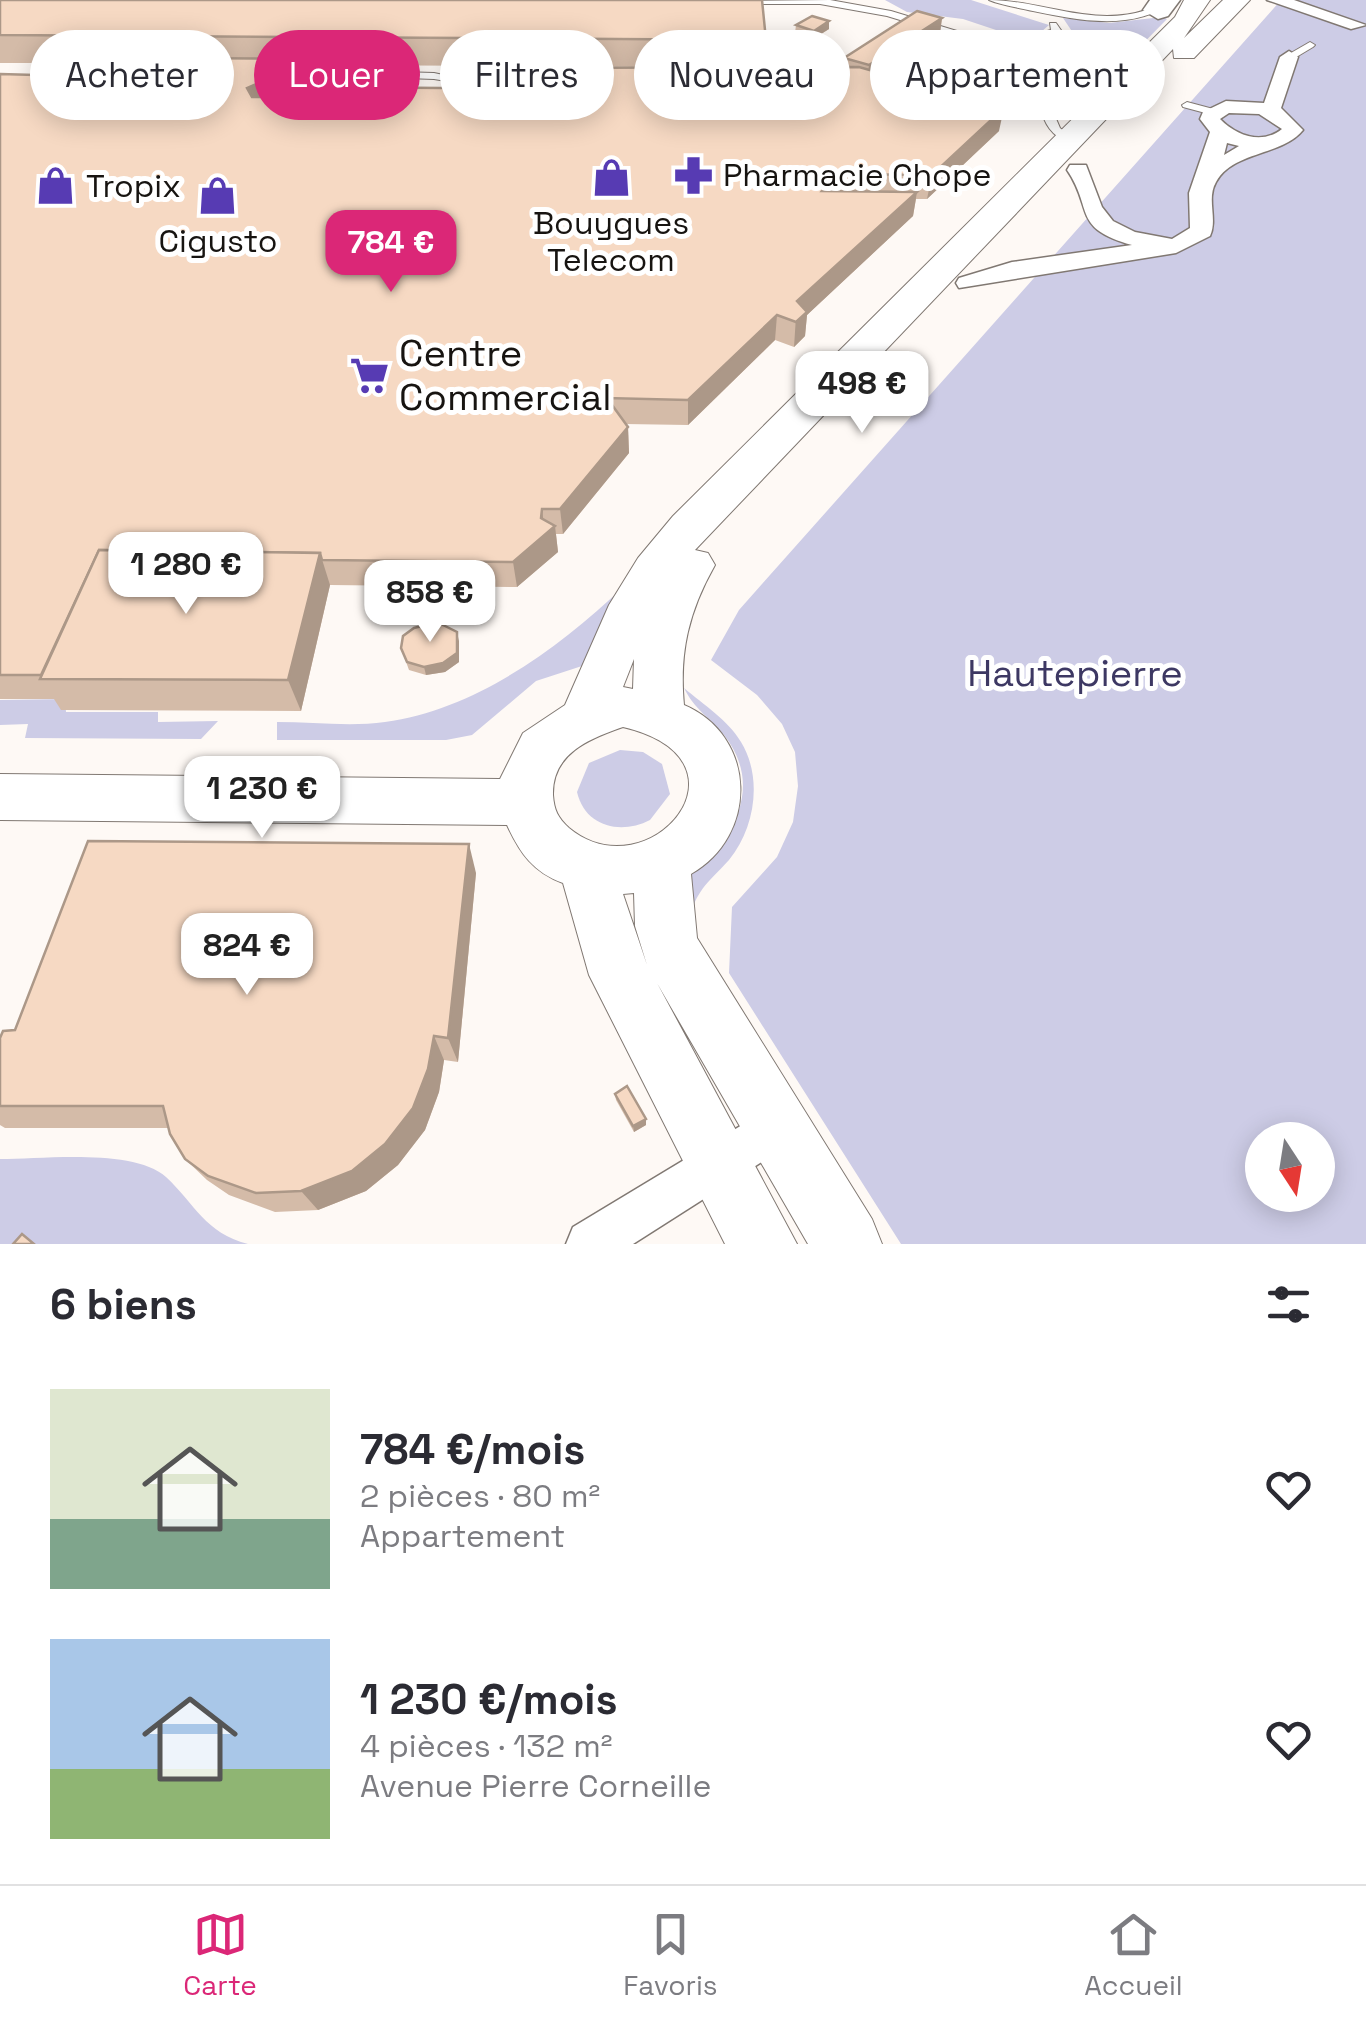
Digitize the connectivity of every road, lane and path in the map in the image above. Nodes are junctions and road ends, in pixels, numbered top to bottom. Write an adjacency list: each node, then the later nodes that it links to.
1 (726, 0): 11 (lane)
2 (876, 0): 11 (lane)
3 (998, 0): 10 (lane); 16 (lane)
4 (1016, 0): 10 (lane)
5 (1197, 0): 17 (street)
6 (1276, 0): 13 (street)
7 (1319, 0): 13 (street)
8 (1235, 1): 26 (street)
9 (1165, 3): 10 (lane)
10 (1039, 7)
11 (888, 12): 12 (lane)
12 (901, 15): 14 (lane); 15 (lane)
13 (1361, 19)
14 (954, 30)
15 (984, 30)
16 (1056, 30)
17 (1165, 41)
18 (1310, 45): 19 (lane)
19 (1289, 57): 21 (street)
20 (1188, 104): 24 (lane)
21 (1268, 110): 24 (street); 25 (street)
22 (1046, 120): 26 (lane)
23 (1095, 120): 26 (street)
24 (1216, 122): 25 (street); 27 (street)
25 (1260, 143): 27 (street)
26 (1074, 155): 28 (street); 29 (street); 31 (street)
27 (1210, 173): 28 (street)
28 (1176, 246): 29 (street)
29 (968, 283): 30 (street)
30 (659, 713): 31 (street); 34 (street)
31 (587, 714): 33 (street)
32 (0, 797): 33 (street)
33 (524, 802): 35 (street)
34 (662, 862): 35 (street); 36 (street)
35 (588, 868): 37 (street)
36 (777, 1126): 37 (street); 40 (street)
37 (718, 1163): 38 (street); 39 (street)
38 (590, 1244)
39 (762, 1244)
40 (847, 1244)

